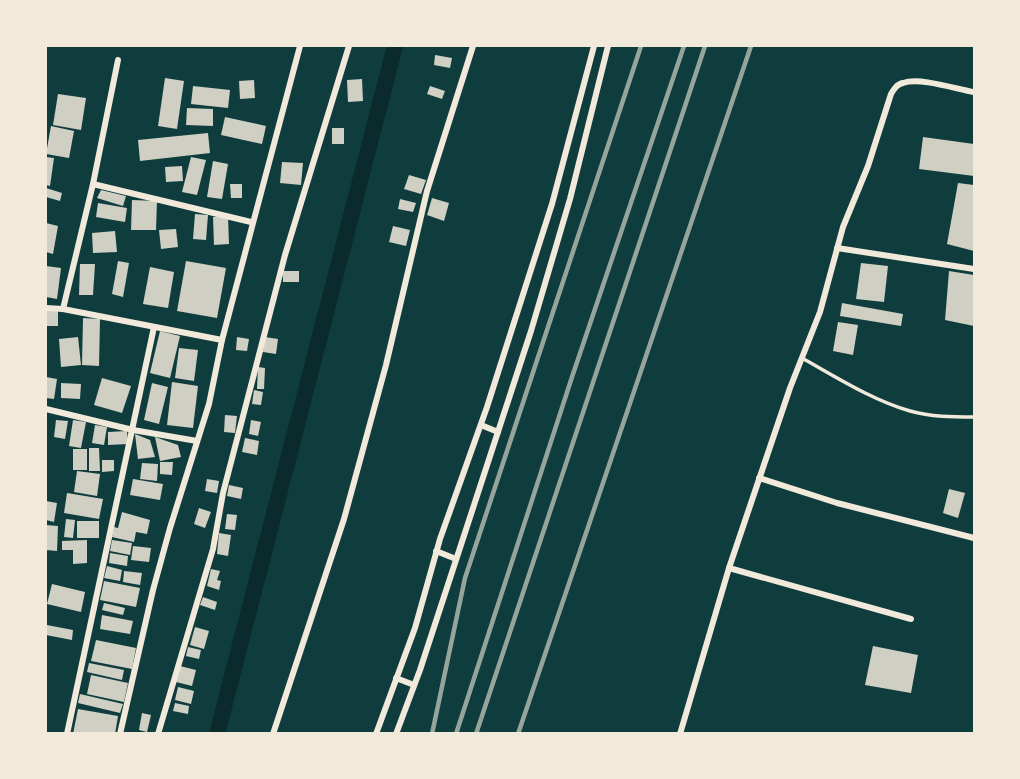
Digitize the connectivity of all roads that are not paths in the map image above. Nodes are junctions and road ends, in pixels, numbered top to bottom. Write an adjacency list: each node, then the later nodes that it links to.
1 (300, 46): 11 (street)
2 (349, 46): 35 (street)
3 (473, 46): 36 (street)
4 (594, 46): 9 (street)
5 (608, 46): 10 (street)
6 (118, 61): 8 (street)
7 (975, 92): 12 (street)
8 (93, 184): 11 (street); 15 (street)
9 (555, 194): 10 (street); 21 (street)
10 (570, 199): 23 (street)
11 (251, 222): 17 (street)
12 (837, 248): 13 (street); 18 (street)
13 (975, 269)
14 (46, 308): 15 (street)
15 (63, 309): 16 (street)
16 (154, 327): 17 (street); 22 (street)
17 (222, 340): 24 (street)
18 (802, 358): 20 (lane); 25 (street)
19 (46, 410): 22 (street)
20 (975, 417)
21 (481, 425): 23 (street); 27 (street)
22 (134, 430): 24 (street); 33 (street)
23 (498, 432): 28 (street)
24 (197, 441): 34 (street)
25 (759, 478): 26 (street); 29 (street)
26 (975, 538)
27 (436, 551): 28 (street); 31 (street)
28 (456, 559): 32 (street)
29 (729, 568): 30 (street); 39 (street)
30 (911, 619)
31 (396, 678): 32 (street); 37 (street)
32 (414, 685): 38 (street)
33 (67, 733)
34 (120, 733)
35 (158, 733)
36 (273, 733)
37 (376, 733)
38 (396, 733)
39 (680, 733)

